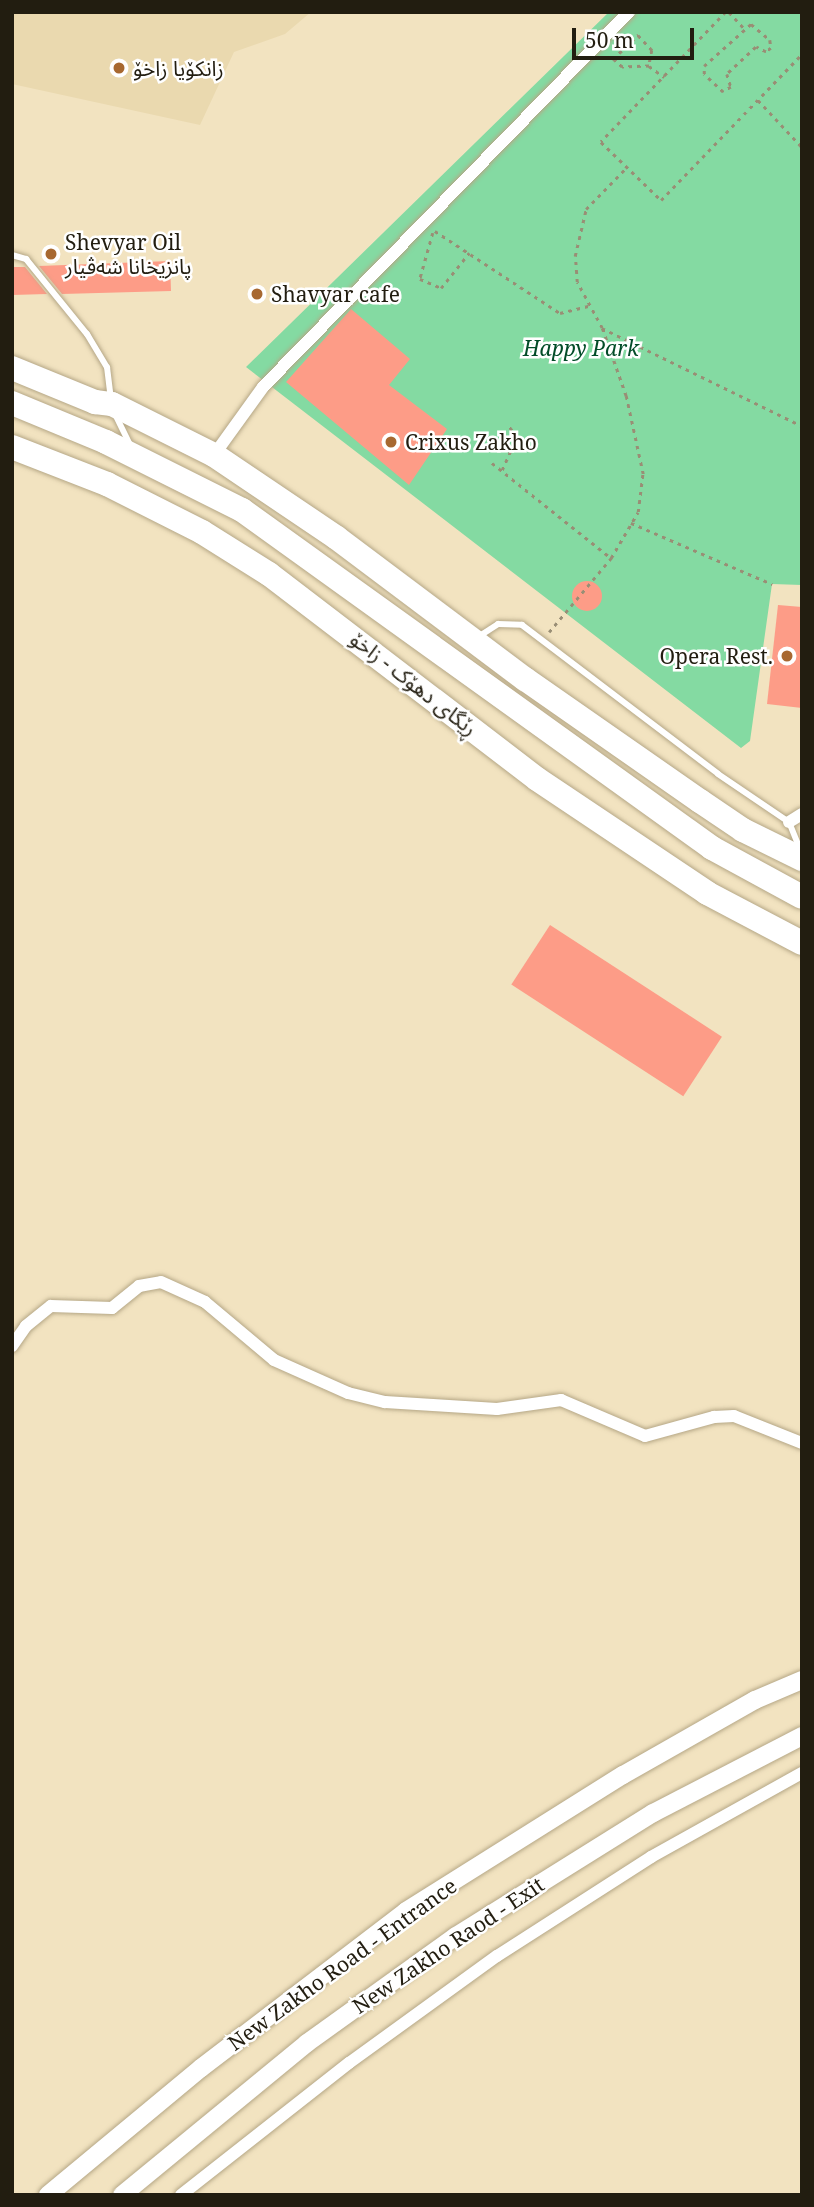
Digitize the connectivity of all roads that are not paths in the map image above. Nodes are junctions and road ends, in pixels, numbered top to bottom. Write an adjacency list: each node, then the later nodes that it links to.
1 (629, 12): 7 (street)
2 (12, 255): 5 (lane)
3 (12, 368): 5 (highway)
4 (12, 403): 8 (highway, ڕێگای دهۆک - زاخۆ)
5 (112, 404): 7 (highway); 8 (lane)
6 (12, 447): 14 (highway, ڕێگای دهۆک - زاخۆ)
7 (214, 455): 9 (highway)
8 (140, 459): 13 (highway, ڕێگای دهۆک - زاخۆ)
9 (474, 640): 11 (lane); 12 (highway)
10 (802, 814): 11 (street)
11 (789, 822): 12 (lane)
12 (802, 856)
13 (802, 897)
14 (802, 943)
15 (12, 1346): 16 (street)
16 (802, 1443)
17 (802, 1680): 20 (main road, New Zakho Road - Entrance)
18 (802, 1736): 21 (main road, New Zakho Raod - Exit)
19 (802, 1773): 22 (street)
20 (48, 2195)
21 (122, 2195)
22 (181, 2195)

